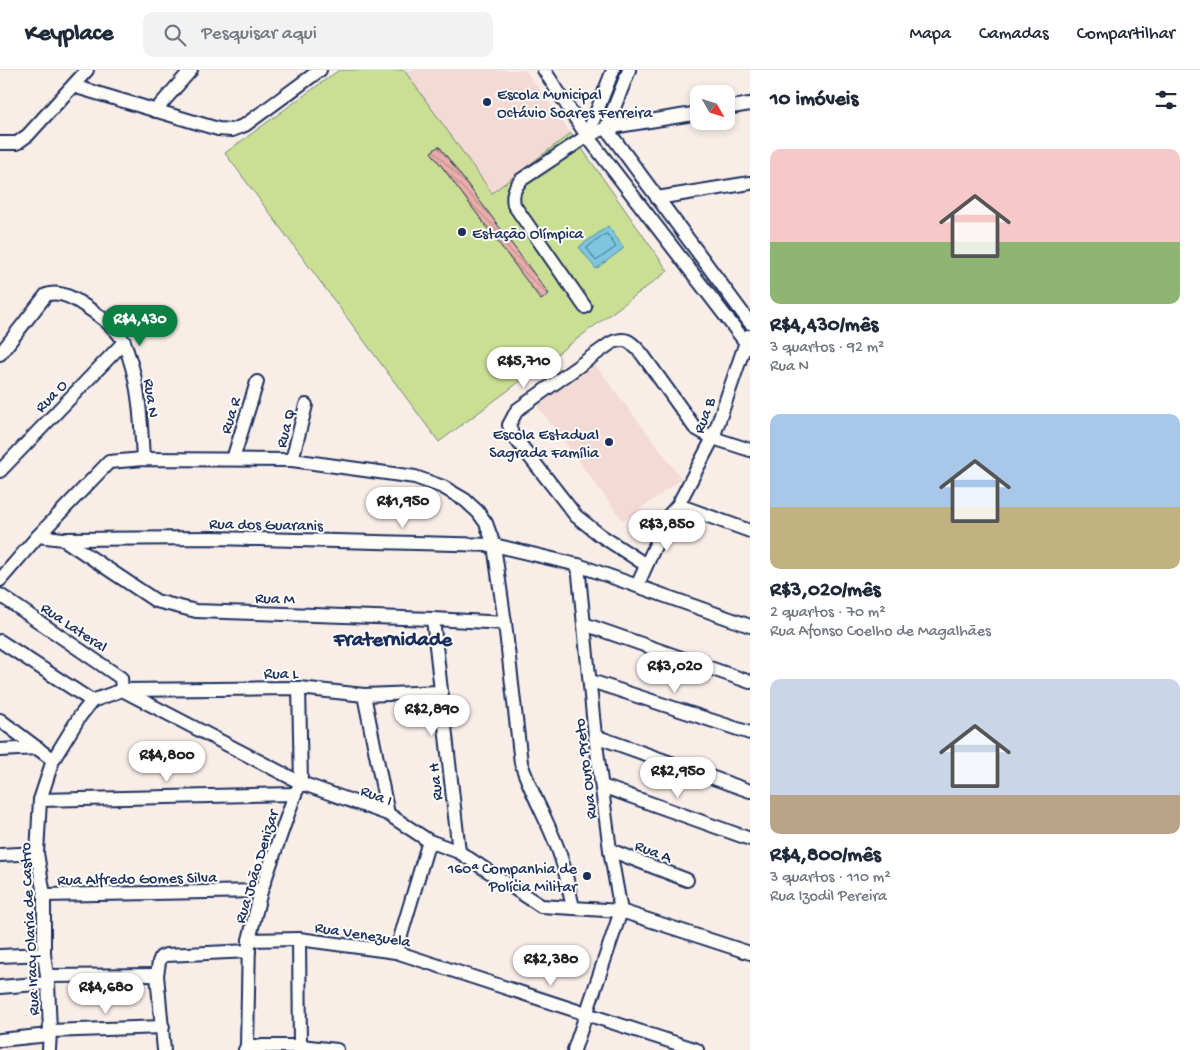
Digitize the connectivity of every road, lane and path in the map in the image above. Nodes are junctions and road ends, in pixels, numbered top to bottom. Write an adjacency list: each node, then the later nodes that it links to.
1 (87, 70): 7 (street)
2 (190, 70): 10 (street)
3 (320, 70): 10 (street)
4 (544, 70): 13 (street)
5 (613, 70): 13 (street)
6 (629, 70): 12 (street)
7 (73, 86): 10 (street); 14 (street)
8 (750, 104): 9 (street)
9 (735, 106)
10 (155, 111)
11 (690, 114): 12 (street)
12 (606, 128): 13 (street); 16 (street)
13 (587, 136): 17 (street); 19 (street)
14 (0, 143)
15 (750, 183): 16 (street)
16 (657, 198): 18 (street)
17 (585, 307)
18 (750, 324)
19 (749, 341): 24 (street, Rua B)
20 (124, 342): 21 (street, Rua N); 26 (street, Rua N); 29 (street, Rua O)
21 (0, 354)
22 (257, 382): 27 (street, Rua R)
23 (306, 405): 28 (street, Rua Q)
24 (713, 438): 25 (street); 30 (street, Rua B); 36 (street)
25 (750, 450)
26 (143, 459): 27 (street); 32 (street)
27 (233, 459): 28 (street)
28 (292, 460): 34 (street)
29 (0, 471)
30 (678, 505): 31 (street); 36 (street, Rua B)
31 (750, 531)
32 (38, 536): 33 (street, Rua dos Guaranis); 37 (street)
33 (63, 539): 34 (street, Rua dos Guaranis); 40 (street, Rua M)
34 (494, 546): 35 (street, Rua dos Guaranis); 41 (street)
35 (578, 566): 38 (street, Rua dos Guaranis); 42 (street, Rua Ouro Preto)
36 (646, 566): 38 (street, Rua B)
37 (0, 580)
38 (637, 586): 43 (street, Rua dos Guaranis)
39 (0, 595): 48 (street, Rua Lateral)
40 (433, 619): 41 (street, Rua M); 49 (street, Rua H)
41 (505, 623): 72 (street)
42 (584, 624): 45 (street, Rua Ouro Preto); 46 (street)
43 (750, 626)
44 (1, 643): 51 (street)
45 (590, 681): 53 (street); 54 (street, Rua Ouro Preto)
46 (750, 682)
47 (299, 688): 48 (street, Rua L); 50 (street, Rua L); 59 (street)
48 (122, 690): 51 (street); 59 (street, Rua I)
49 (440, 692): 50 (street, Rua L); 66 (street, Rua H)
50 (364, 695): 62 (street)
51 (92, 701): 57 (street, Rua Iracy Olaria de Castro)
52 (0, 720): 55 (street)
53 (750, 733)
54 (595, 736): 58 (street, Rua Ouro Preto); 60 (street)
55 (38, 748): 56 (street); 57 (street)
56 (0, 750)
57 (54, 760): 61 (street, Rua Iracy Olaria de Castro)
58 (602, 786): 63 (street); 65 (street, Rua Ouro Preto)
59 (298, 788): 61 (street); 62 (street, Rua I); 70 (street, Rua João Denizar)
60 (750, 791)
61 (40, 800): 67 (street, Rua Iracy Olaria de Castro)
62 (388, 814): 64 (street, Rua I)
63 (750, 839)
64 (429, 841): 66 (street, Rua I); 76 (street)
65 (610, 850): 69 (street, Rua A); 73 (street, Rua Ouro Preto)
66 (458, 852): 72 (street, Rua I)
67 (37, 853): 68 (street); 71 (street, Rua Iracy Olaria de Castro)
68 (0, 855)
69 (687, 880)
70 (261, 891): 71 (street, Rua Alfredo Gomes Silva); 75 (street, Rua João Denizar)
71 (44, 895): 77 (street, Rua Iracy Olaria de Castro)
72 (572, 907): 73 (street, Rua I)
73 (621, 911): 78 (street, Rua I); 83 (street, Rua Ouro Preto)
74 (299, 939): 75 (street, Rua Venezuela); 76 (street, Rua Venezuela); 87 (street)
75 (249, 946): 80 (street, Rua Venezuela); 88 (street, Rua João Denizar)
76 (396, 952): 83 (street, Rua Venezuela)
77 (44, 954): 79 (street); 81 (street, Rua Iracy Olaria de Castro)
78 (750, 954)
79 (0, 956)
80 (157, 975): 81 (street); 84 (street)
81 (48, 979): 82 (street); 85 (street, Rua Iracy Olaria de Castro)
82 (0, 987)
83 (586, 1013): 92 (street, Rua Ouro Preto); 93 (street, Rua Venezuela)
84 (162, 1027): 85 (street); 90 (street)
85 (49, 1033): 86 (street); 89 (street, Rua Iracy Olaria de Castro)
86 (0, 1040)
87 (300, 1046): 88 (street); 91 (street)
88 (246, 1048)
89 (49, 1050)
90 (164, 1050)
91 (337, 1050)
92 (574, 1050)
93 (697, 1050)

